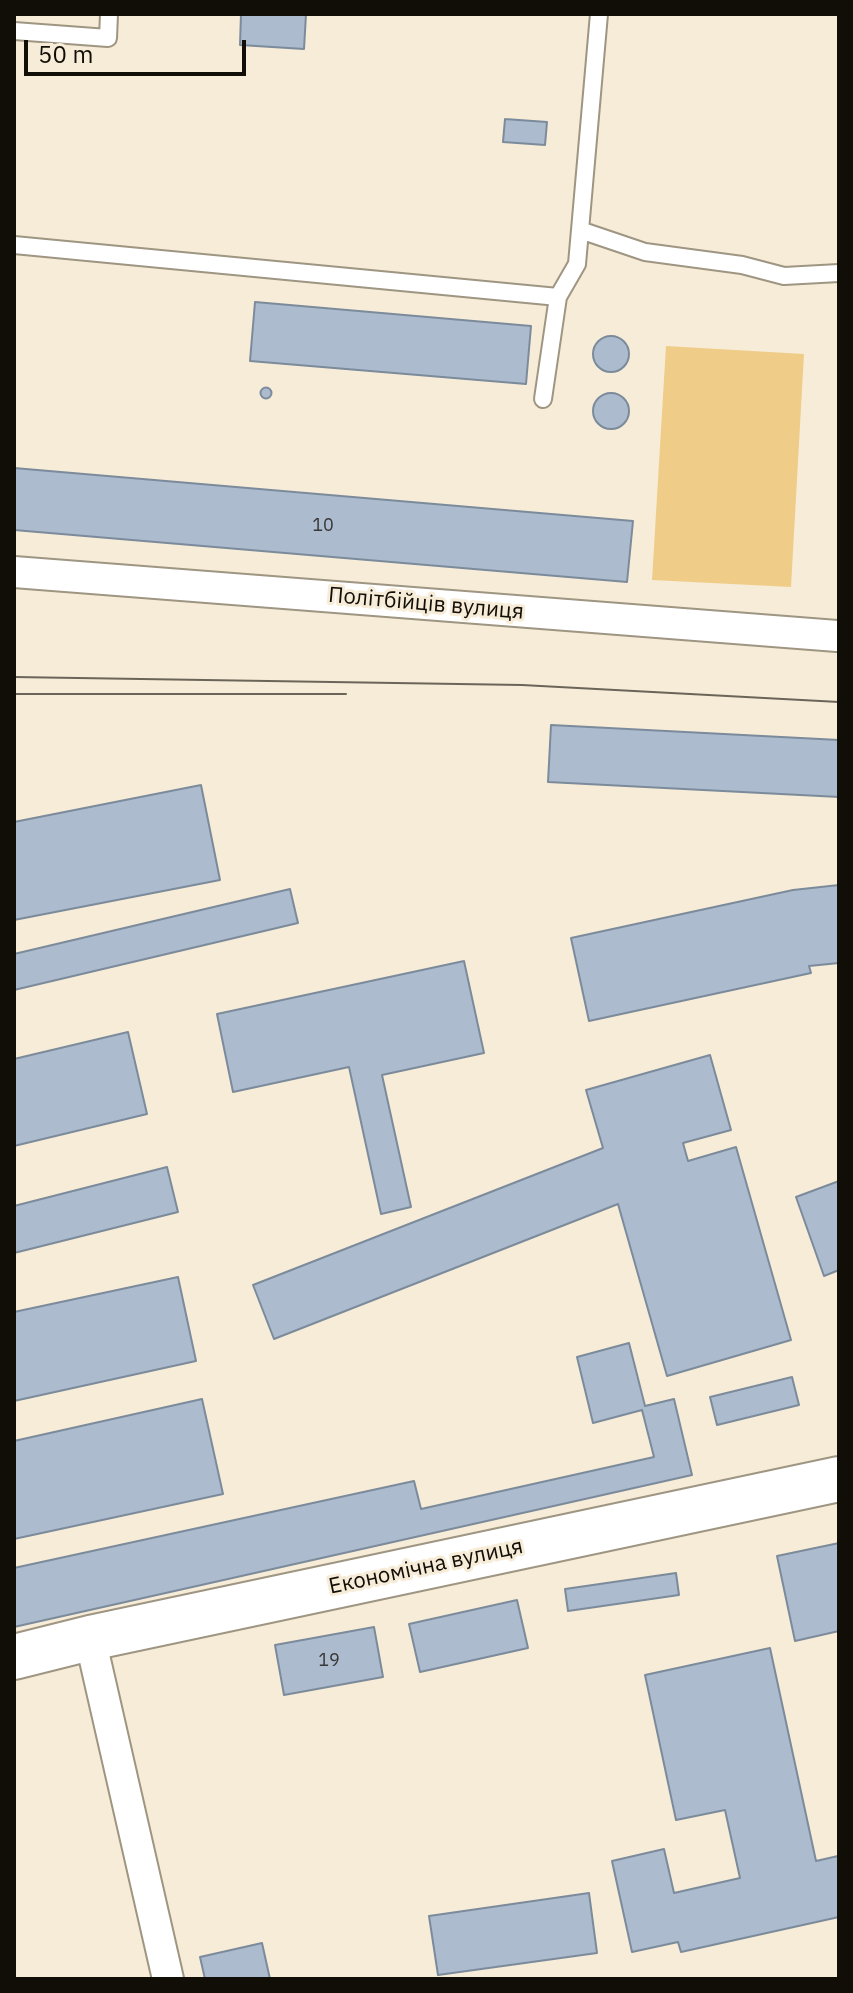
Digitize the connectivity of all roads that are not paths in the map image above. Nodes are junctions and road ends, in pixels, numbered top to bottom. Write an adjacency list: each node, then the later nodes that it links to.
1 (109, 14): 3 (lane)
2 (599, 14): 4 (lane)
3 (14, 31)
4 (580, 230): 6 (lane); 7 (lane)
5 (14, 245): 7 (lane)
6 (839, 273)
7 (558, 297): 8 (lane)
8 (543, 399)
9 (14, 572): 10 (street, Політбійців вулиця)
10 (837, 636)
11 (839, 1479): 12 (street, Економічна вулиця)
12 (90, 1638): 13 (street, Економічна вулиця); 14 (street)
13 (14, 1657)
14 (168, 1979)

